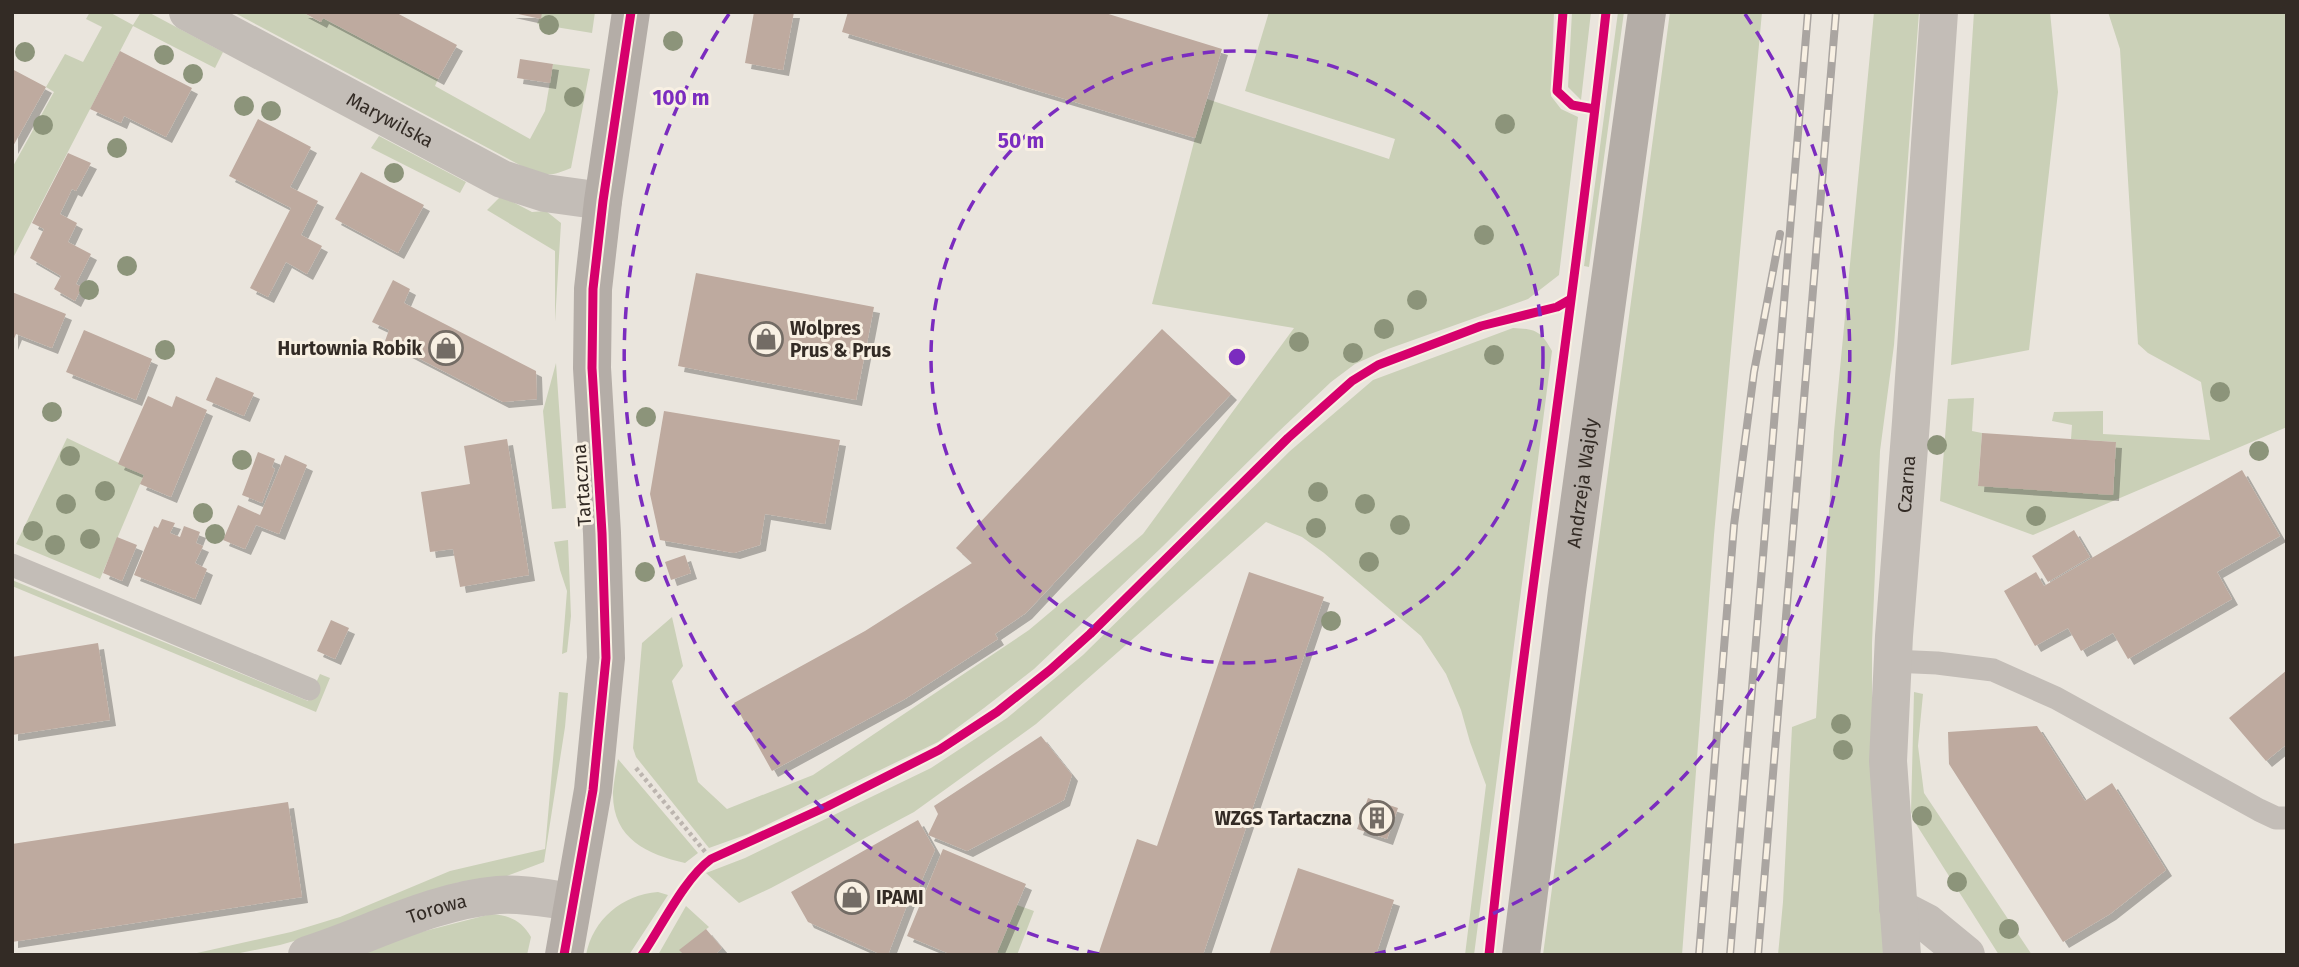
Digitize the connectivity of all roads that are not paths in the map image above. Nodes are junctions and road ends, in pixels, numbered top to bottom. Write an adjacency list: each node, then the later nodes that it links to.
1 (188, 12): 5 (street, Marywilska)
2 (631, 12): 5 (street, Tartaczna)
3 (1647, 12): 14 (street, Andrzeja Wajdy)
4 (1939, 12): 7 (street, Czarna)
5 (603, 201): 10 (street, Tartaczna)
6 (12, 565): 8 (lane)
7 (1892, 661): 9 (lane); 11 (street, Czarna)
8 (309, 689)
9 (2287, 818)
10 (573, 902): 12 (street, Torowa); 13 (street, Tartaczna)
11 (1898, 908): 15 (street, Czarna); 16 (street)
12 (307, 955)
13 (564, 955)
14 (1521, 955)
15 (1902, 955)
16 (1966, 955)

